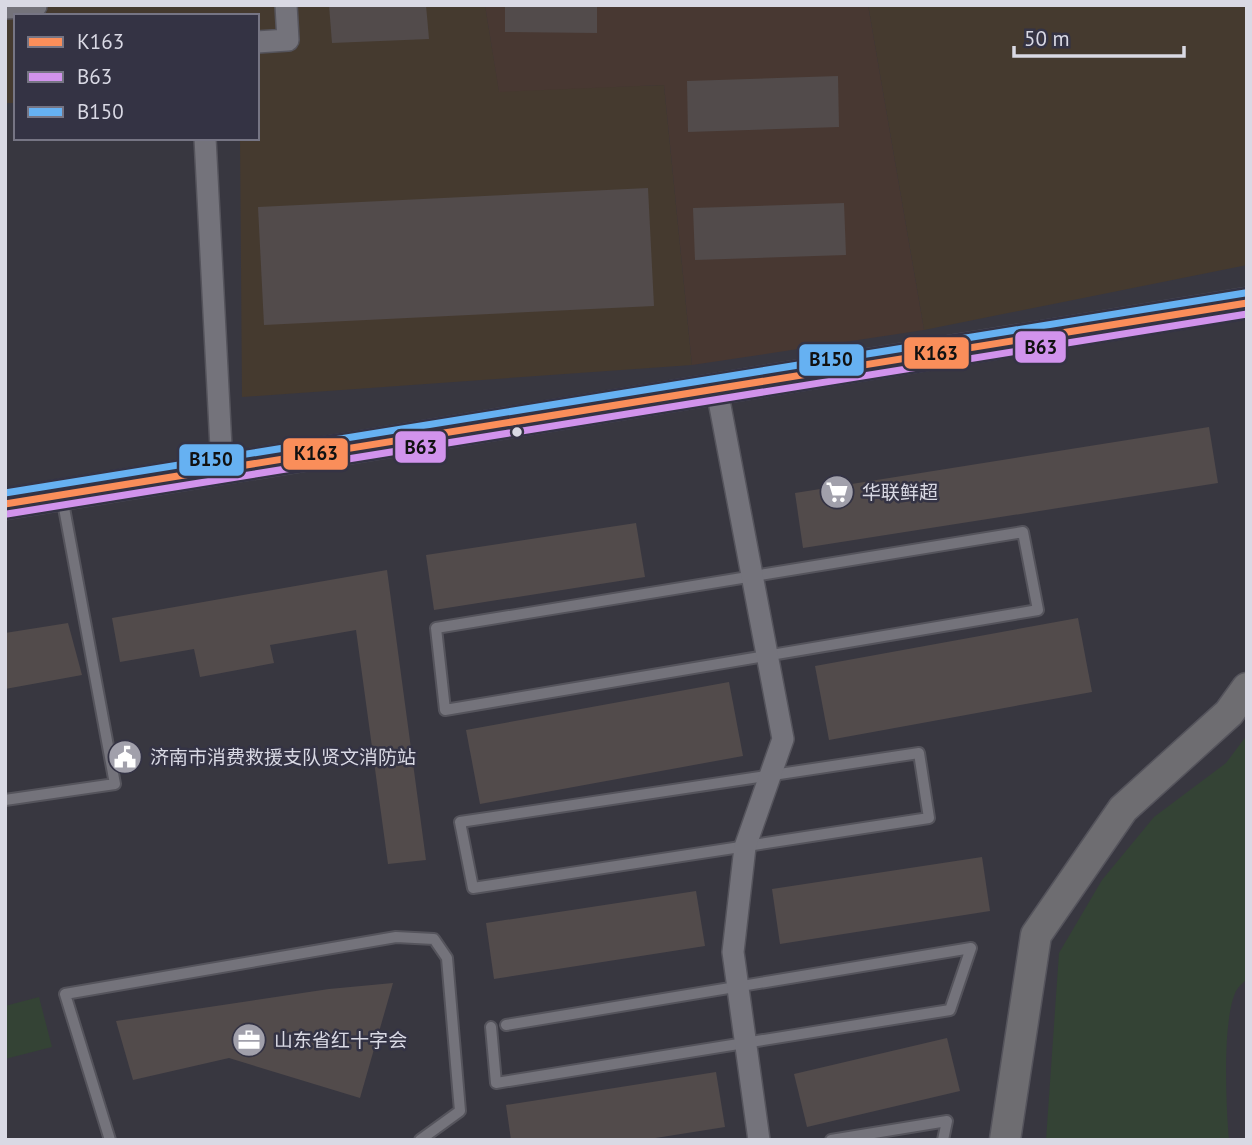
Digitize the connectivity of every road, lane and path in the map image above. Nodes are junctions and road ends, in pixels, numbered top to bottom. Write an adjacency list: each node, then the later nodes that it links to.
1 (286, 5): 4 (street)
2 (36, 6): 3 (street)
3 (5, 8)
4 (259, 42)
5 (205, 140): 8 (street)
6 (1247, 303): 7 (main road)
7 (717, 390): 8 (main road); 11 (street)
8 (222, 467): 9 (main road)
9 (62, 495): 10 (main road); 15 (lane)
10 (5, 504)
11 (753, 576): 12 (street); 12 (lane); 12 (lane)
12 (768, 656): 14 (street)
13 (1247, 688): 26 (main road)
14 (770, 775): 16 (street); 16 (lane); 16 (lane)
15 (5, 800)
16 (745, 847): 17 (street)
17 (737, 987): 18 (lane); 20 (street); 20 (lane)
18 (506, 1025)
19 (491, 1027): 20 (lane)
20 (744, 1043): 23 (street)
21 (110, 1140): 22 (lane)
22 (420, 1140)
23 (759, 1140)
24 (831, 1140): 25 (lane)
25 (943, 1140)
26 (1005, 1140)

